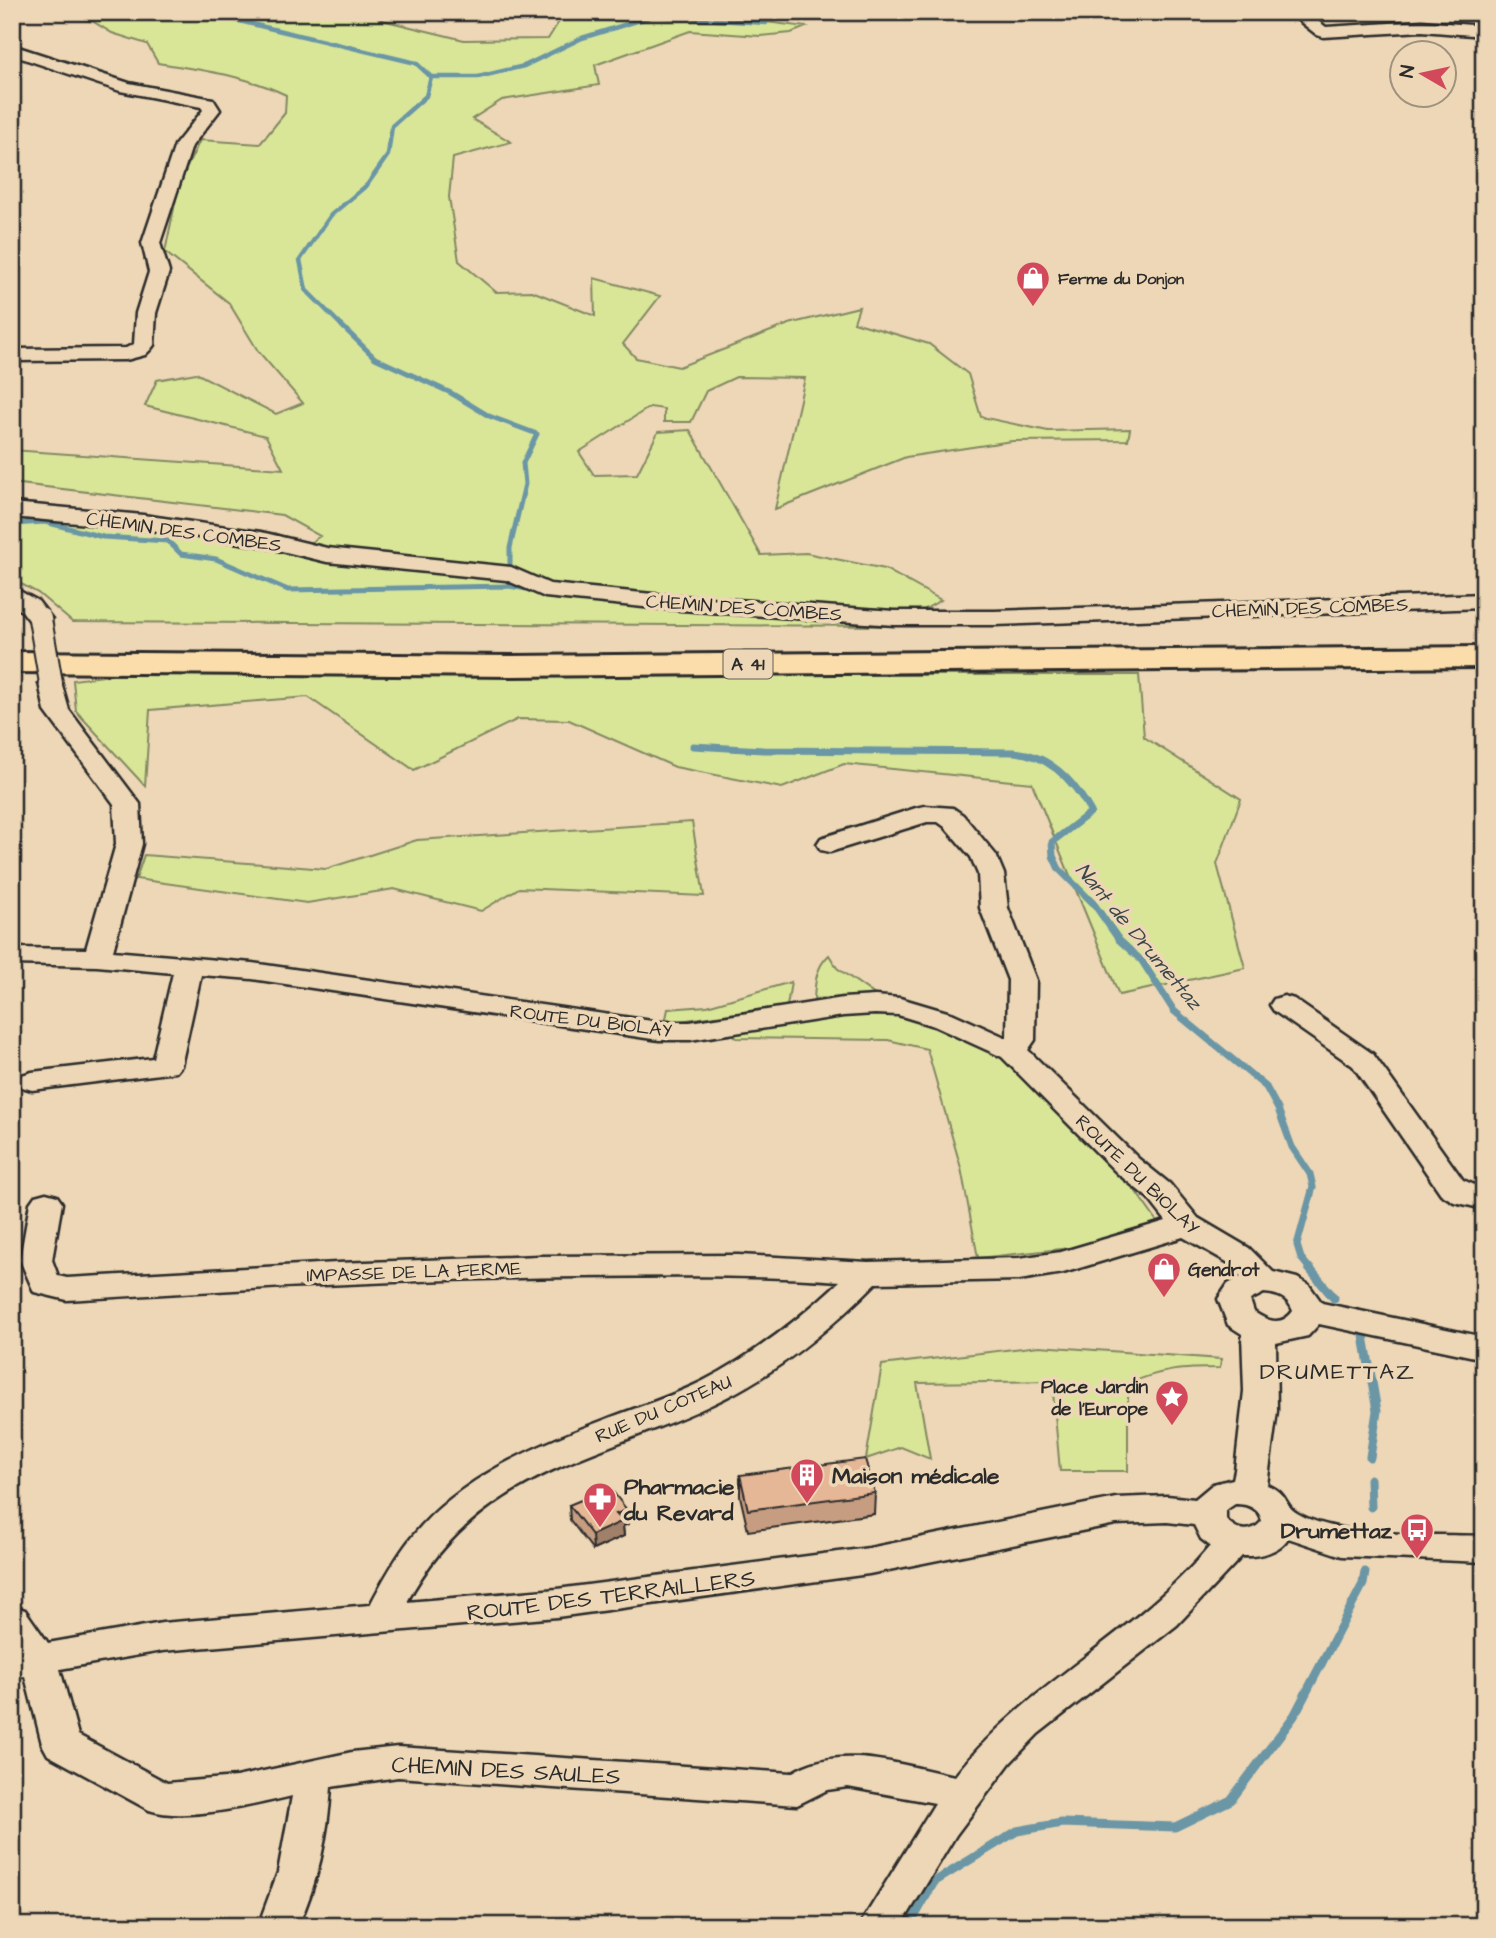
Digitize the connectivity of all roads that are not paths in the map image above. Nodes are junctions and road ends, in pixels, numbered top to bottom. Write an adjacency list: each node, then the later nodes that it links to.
1 (1296, 12): 2 (street)
2 (1484, 31)
3 (12, 50): 4 (street)
4 (12, 355)
5 (12, 510): 7 (street, CHEMIN DES COMBES)
6 (12, 594): 14 (street, bridge)
7 (1484, 601)
8 (1484, 638): 9 (highway, A 41)
9 (12, 643)
10 (1484, 657): 11 (highway, A 41)
11 (12, 662)
12 (830, 844): 17 (street)
13 (12, 956): 14 (street, ROUTE DU BIOLAY)
14 (97, 958): 15 (street, ROUTE DU BIOLAY)
15 (189, 965): 17 (street, ROUTE DU BIOLAY); 18 (street)
16 (1284, 1006): 19 (street)
17 (1012, 1051): 21 (street, ROUTE DU BIOLAY)
18 (32, 1081)
19 (1484, 1199)
20 (46, 1203): 22 (street, IMPASSE DE LA FERME)
21 (1199, 1233): 22 (street); 23 (street, ROUTE DU BIOLAY)
22 (868, 1273): 30 (street, RUE DU COTEAU)
23 (1256, 1284): 24 (street); 25 (street)
24 (1309, 1311): 25 (street); 26 (street)
25 (1265, 1341): 28 (street)
26 (1484, 1348)
27 (1209, 1508): 28 (street); 28 (street); 30 (street, ROUTE DES TERRAILLERS)
28 (1257, 1523): 29 (street); 34 (street)
29 (1484, 1549)
30 (381, 1618): 32 (street, ROUTE DES TERRAILLERS)
31 (12, 1620): 32 (street)
32 (26, 1661): 33 (street, CHEMIN DES SAULES)
33 (312, 1777): 34 (street, CHEMIN DES SAULES); 35 (street)
34 (966, 1793): 36 (street)
35 (278, 1926)
36 (878, 1926)

